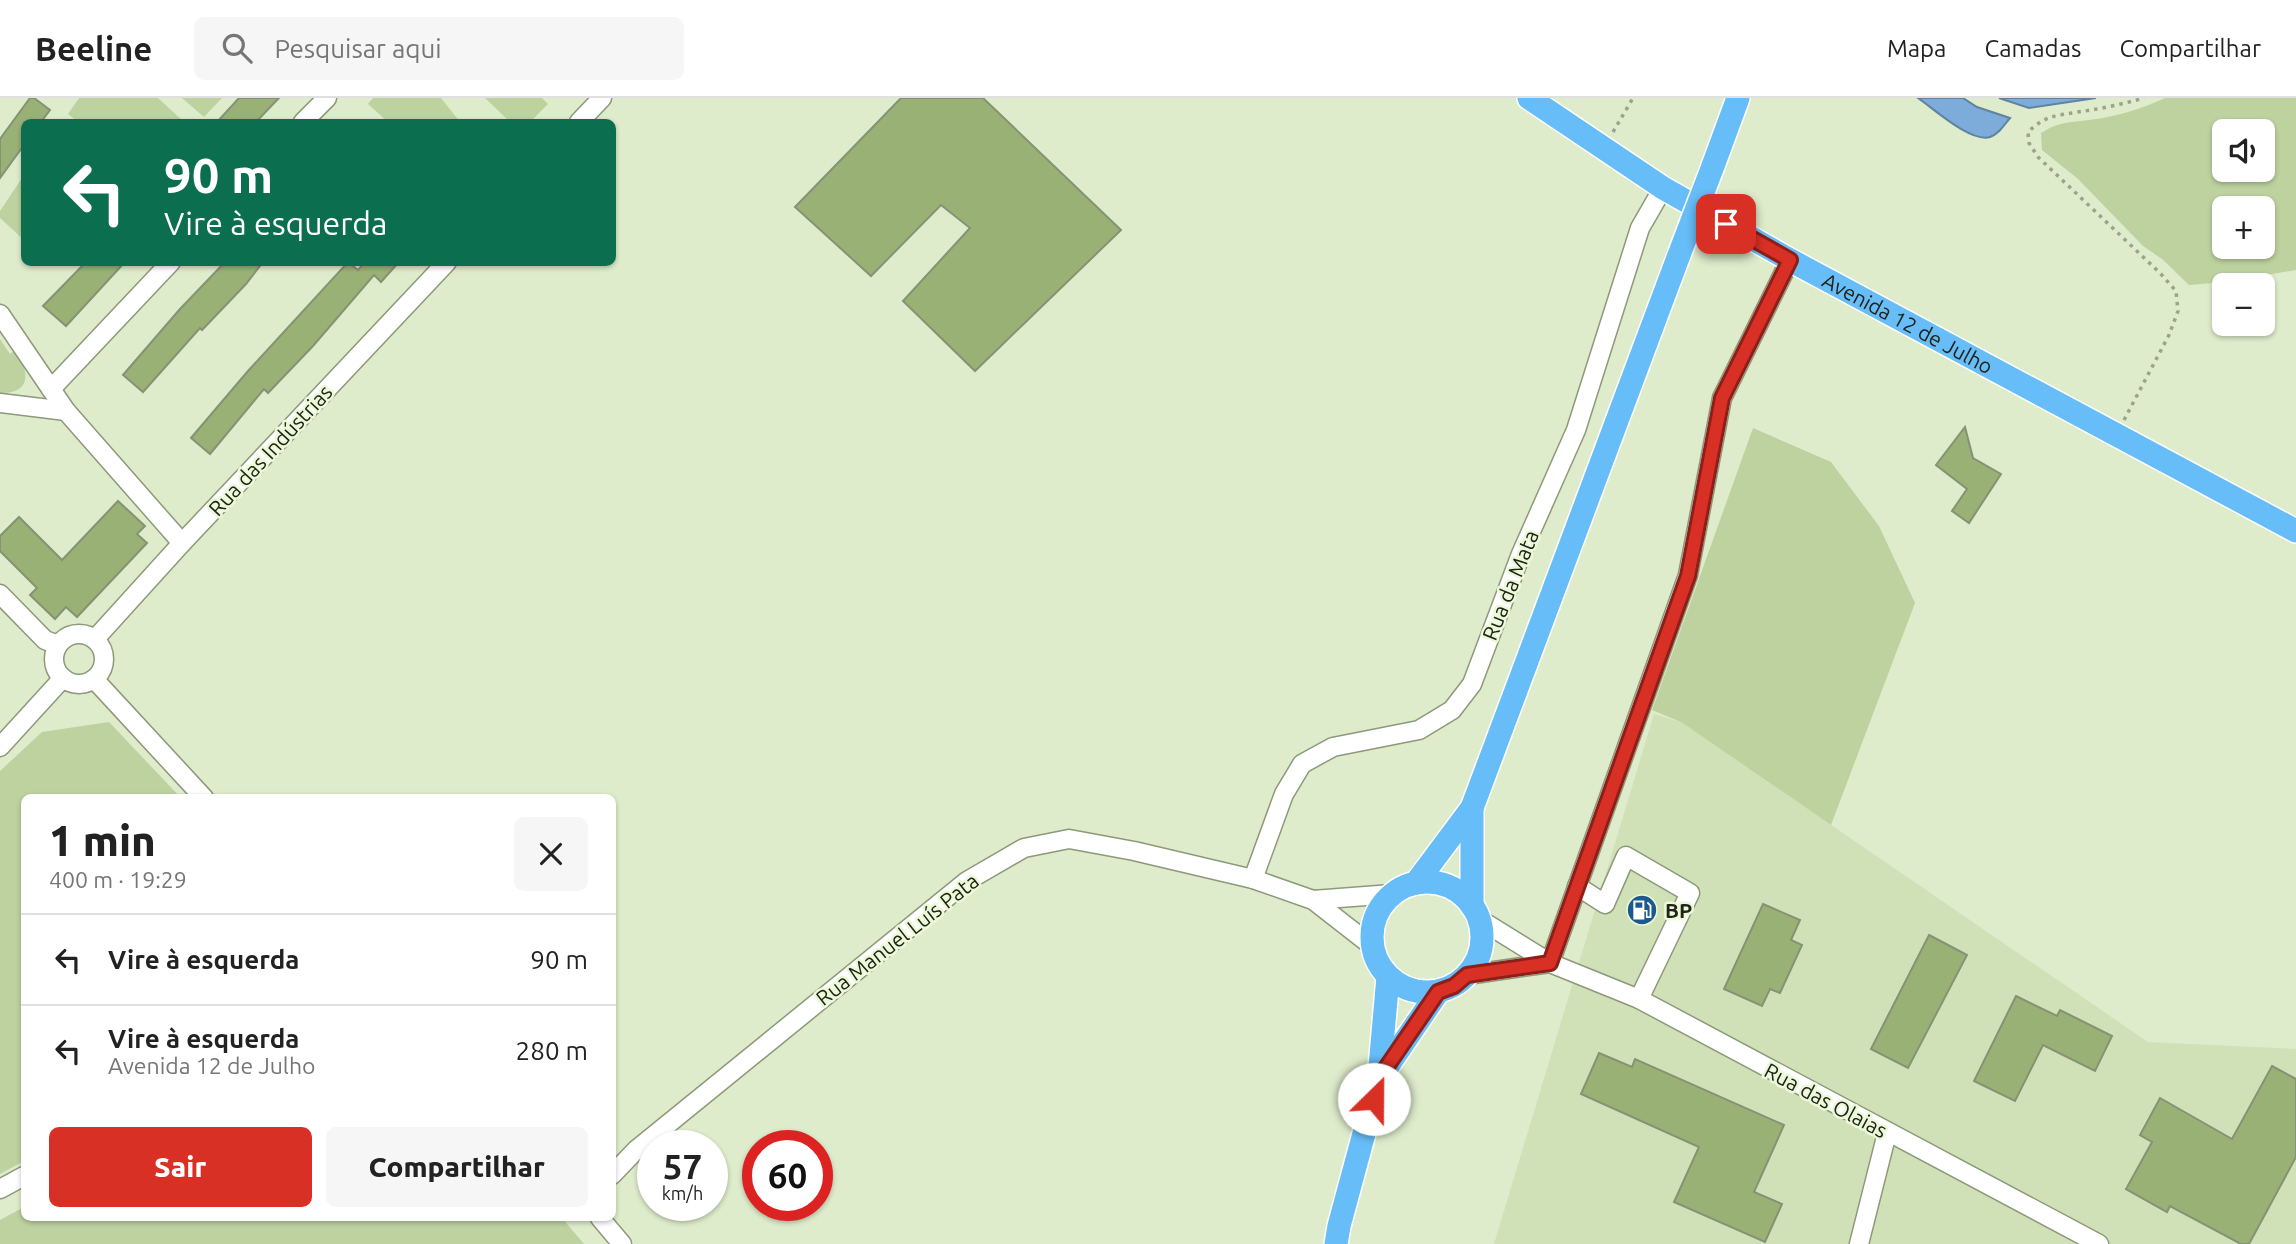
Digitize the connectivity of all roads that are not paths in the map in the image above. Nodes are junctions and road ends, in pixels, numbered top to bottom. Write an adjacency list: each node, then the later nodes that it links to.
1 (326, 98): 5 (street)
2 (1529, 98): 7 (main road, Avenida 12 de Julho)
3 (1738, 98): 24 (main road, bridge)
4 (598, 100): 6 (street)
5 (306, 119)
6 (582, 119)
7 (1663, 188): 8 (main road, Avenida 12 de Julho); 25 (street, Rua da Mata)
8 (1790, 260): 15 (main road, Avenida 12 de Julho); 27 (street)
9 (167, 266): 12 (street)
10 (443, 266): 16 (street, Rua das Indústrias)
11 (0, 314): 12 (street)
12 (51, 389): 14 (street)
13 (0, 403): 14 (street)
14 (66, 411): 16 (street)
15 (2296, 531)
16 (182, 543): 18 (street, Rua das Indústrias)
17 (0, 594): 19 (street)
18 (95, 639): 19 (street); 21 (street)
19 (58, 645): 20 (street)
20 (63, 678): 21 (street); 22 (street)
21 (94, 679): 23 (street)
22 (0, 747)
23 (200, 794)
24 (1472, 808): 26 (main road); 30 (main road)
25 (1253, 879): 29 (street, Rua Manuel Luís Pata); 39 (street, Rua Manuel Luís Pata)
26 (1416, 883): 28 (main road); 30 (main road)
27 (1577, 886): 32 (street); 36 (street)
28 (1392, 894): 29 (street); 31 (main road)
29 (1313, 900): 31 (street)
30 (1475, 912): 32 (street, Rua das Olaias); 33 (main road)
31 (1372, 946): 34 (main road)
32 (1550, 963): 33 (street); 36 (street, Rua das Olaias)
33 (1467, 975): 35 (main road)
34 (1388, 977): 35 (main road); 37 (main road)
35 (1438, 992): 37 (main road)
36 (1639, 999): 38 (street, Rua das Olaias)
37 (1379, 1078): 44 (main road)
38 (1887, 1133): 45 (street); 46 (street, Rua das Olaias)
39 (616, 1171)
40 (21, 1178): 41 (street)
41 (0, 1189)
42 (603, 1221): 43 (street)
43 (622, 1244)
44 (1336, 1244)
45 (1859, 1244)
46 (2099, 1244)

